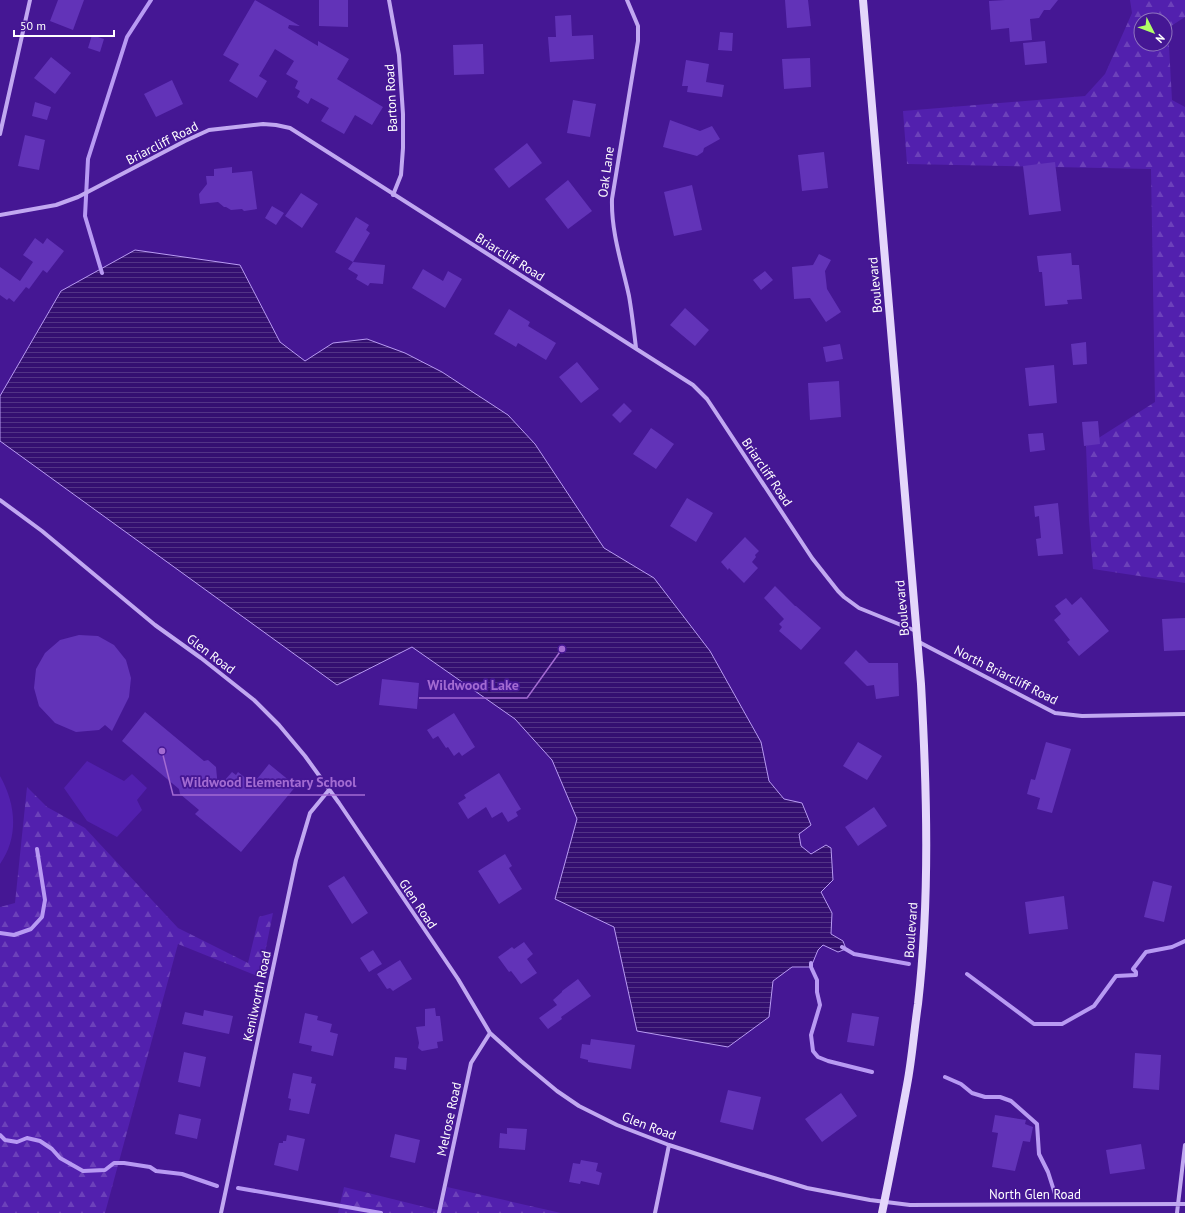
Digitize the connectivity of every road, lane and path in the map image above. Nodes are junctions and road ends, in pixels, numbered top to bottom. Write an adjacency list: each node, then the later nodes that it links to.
1 (30, 0): 5 (street)
2 (389, 0): 6 (street, Barton Road)
3 (627, 0): 8 (street, Oak Lane)
4 (863, 0): 10 (main road, Boulevard)
5 (0, 134)
6 (393, 195): 7 (street, Briarcliff Road); 8 (street, Briarcliff Road)
7 (0, 215)
8 (636, 348): 10 (street, Briarcliff Road)
9 (0, 500): 13 (street, Glen Road)
10 (916, 632): 11 (main road, Boulevard)
11 (917, 641): 12 (street, North Briarcliff Road); 17 (main road, Boulevard)
12 (1185, 714)
13 (329, 790): 14 (street, Glen Road); 20 (street, Kenilworth Road)
14 (490, 1033): 15 (street, Glen Road); 21 (street, Melrose Road)
15 (669, 1145): 17 (street, Glen Road); 22 (street)
16 (1185, 1145): 18 (street)
17 (885, 1201): 18 (street, North Glen Road); 23 (main road, Boulevard)
18 (1178, 1204): 19 (street, North Glen Road); 24 (street)
19 (1185, 1204)
20 (221, 1213)
21 (439, 1213)
22 (655, 1213)
23 (882, 1213)
24 (1177, 1213)

